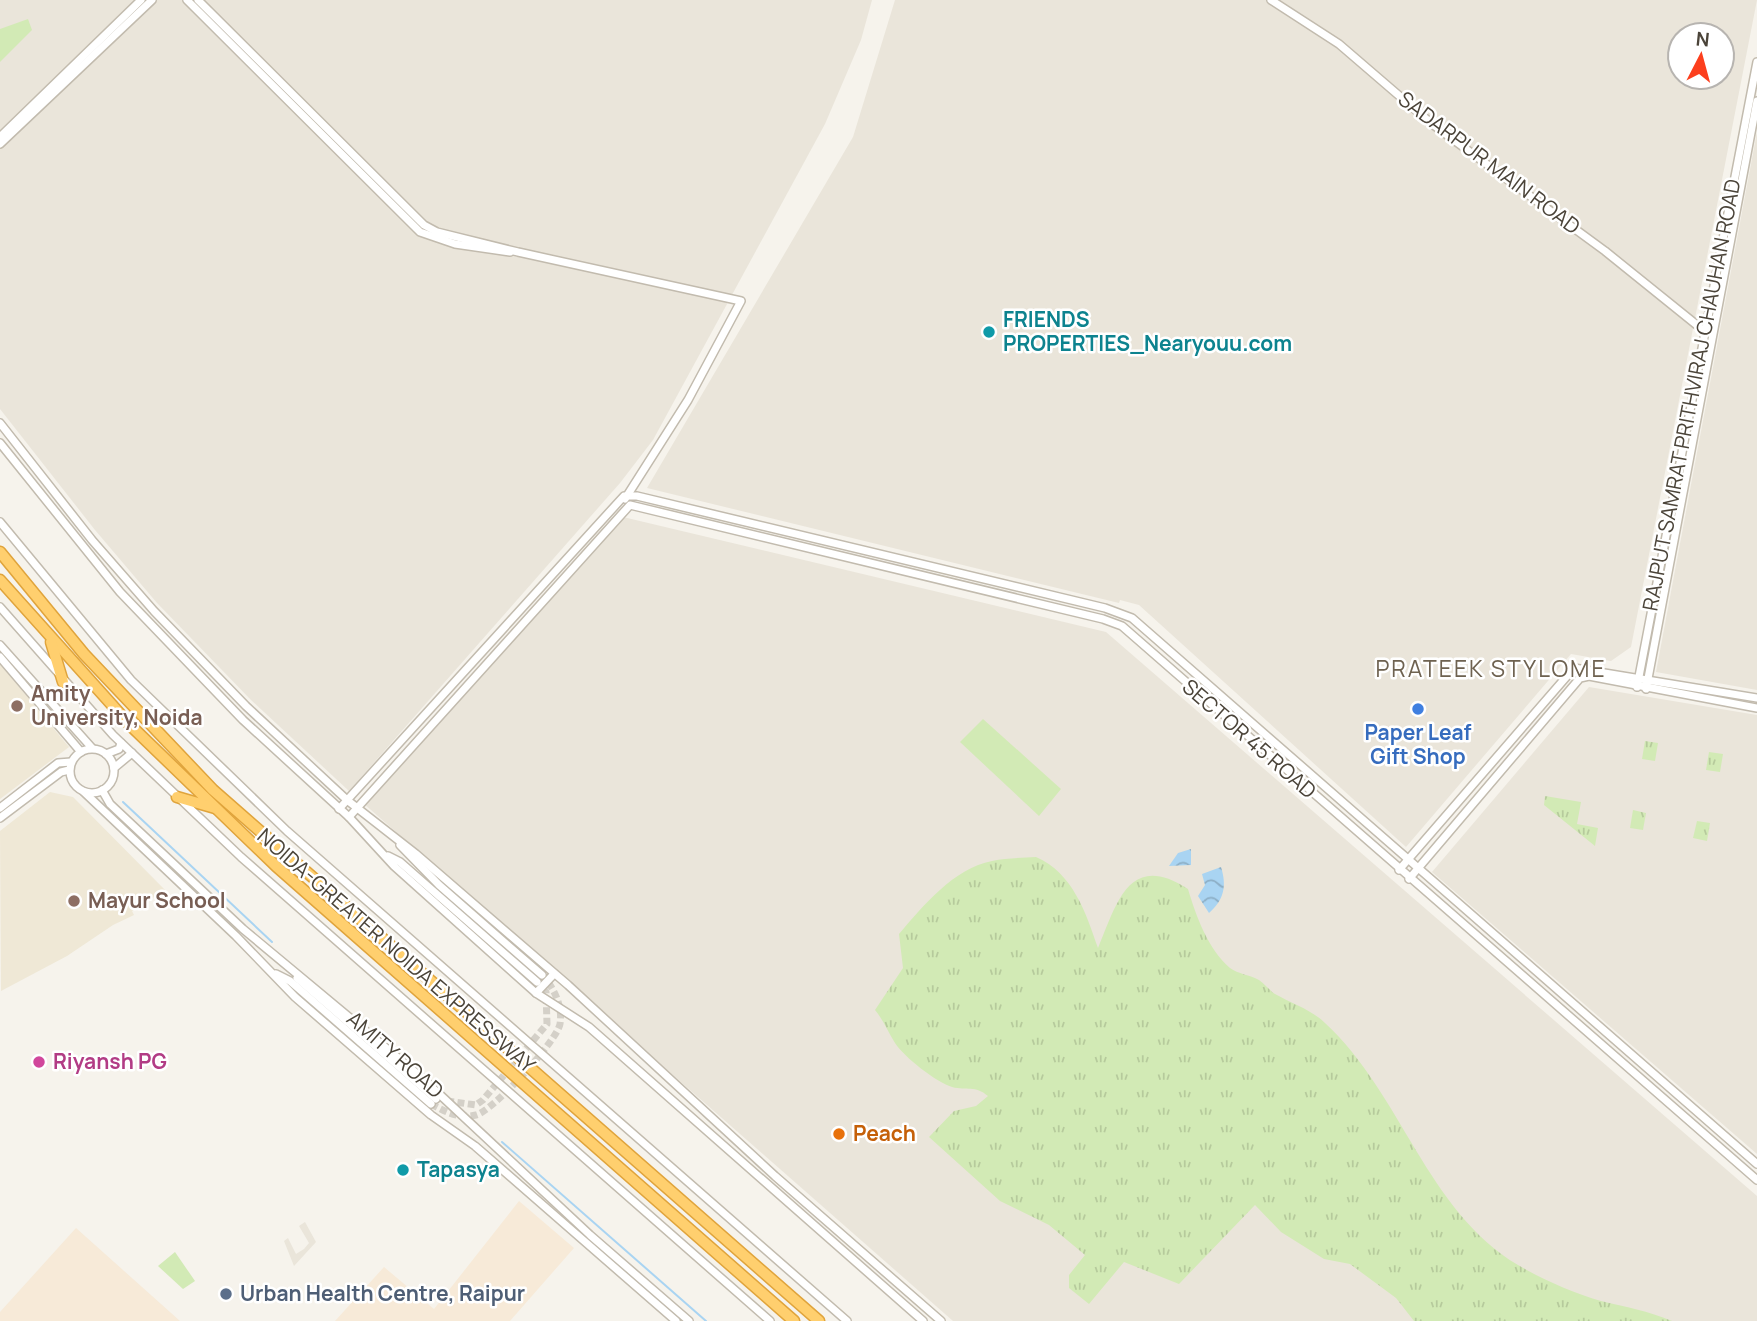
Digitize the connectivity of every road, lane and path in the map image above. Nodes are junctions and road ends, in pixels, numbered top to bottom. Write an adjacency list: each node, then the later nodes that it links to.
1 (141, 0): 8 (street)
2 (152, 0): 9 (street)
3 (187, 0): 10 (street)
4 (198, 0): 10 (street)
5 (1271, 0): 11 (street, SADARPUR MAIN ROAD)
6 (1757, 62): 11 (street, RAJPUT SAMRAT PRITHVIRAJ CHAUHAN ROAD)
7 (1757, 101): 24 (street, RAJPUT SAMRAT PRITHVIRAJ CHAUHAN ROAD)
8 (0, 136)
9 (0, 144)
10 (518, 253): 14 (street)
11 (1703, 330): 23 (street, RAJPUT SAMRAT PRITHVIRAJ CHAUHAN ROAD)
12 (0, 423): 40 (street)
13 (0, 443): 44 (street)
14 (624, 496): 15 (street); 15 (street); 40 (street)
15 (632, 502): 43 (street); 49 (street, SECTOR 45 ROAD); 51 (street, SECTOR 45 ROAD)
16 (0, 522): 64 (street)
17 (0, 552): 63 (highway, NOIDA-GREATER NOIDA EXPRESSWAY)
18 (0, 580): 20 (highway, NOIDA-GREATER NOIDA EXPRESSWAY)
19 (0, 607): 25 (street)
20 (49, 637): 25 (highway); 42 (highway, NOIDA-GREATER NOIDA EXPRESSWAY)
21 (0, 645): 31 (street)
22 (0, 657): 32 (street)
23 (1638, 677): 24 (street); 26 (street, RAJPUT SAMRAT PRITHVIRAJ CHAUHAN ROAD); 49 (street)
24 (1648, 679): 27 (street, RAJPUT SAMRAT PRITHVIRAJ CHAUHAN ROAD); 28 (street)
25 (63, 682): 30 (street)
26 (1637, 687): 27 (street); 50 (street)
27 (1646, 689): 29 (street)
28 (1757, 698)
29 (1757, 708)
30 (121, 743): 33 (street); 34 (street)
31 (92, 748): 32 (street); 34 (street)
32 (80, 752): 35 (street)
33 (132, 753): 36 (street); 39 (street)
34 (106, 754): 36 (street)
35 (70, 766): 38 (street); 41 (street); 46 (street)
36 (114, 768): 37 (street)
37 (102, 790): 38 (street); 53 (street, AMITY ROAD)
38 (84, 792): 54 (street, AMITY ROAD)
39 (177, 797): 42 (highway); 61 (street)
40 (347, 800): 43 (street); 44 (street)
41 (0, 808)
42 (215, 808): 62 (highway, NOIDA-GREATER NOIDA EXPRESSWAY)
43 (356, 808): 45 (street); 47 (street)
44 (339, 809): 45 (street)
45 (349, 817): 48 (street)
46 (0, 818)
47 (396, 839): 48 (street); 55 (street)
48 (382, 854): 56 (street)
49 (1407, 860): 50 (street, SECTOR 45 ROAD); 51 (street)
50 (1418, 869): 52 (street); 57 (street, SECTOR 45 ROAD)
51 (1398, 870): 52 (street, SECTOR 45 ROAD)
52 (1409, 879): 58 (street, SECTOR 45 ROAD)
53 (286, 963): 54 (street); 60 (street, AMITY ROAD)
54 (271, 972): 59 (street, AMITY ROAD)
55 (554, 974): 56 (street); 66 (street)
56 (536, 993): 65 (street)
57 (1757, 1164)
58 (1757, 1180)
59 (676, 1321)
60 (689, 1321)
61 (770, 1321)
62 (794, 1321)
63 (820, 1321)
64 (847, 1321)
65 (923, 1321)
66 (942, 1321)

